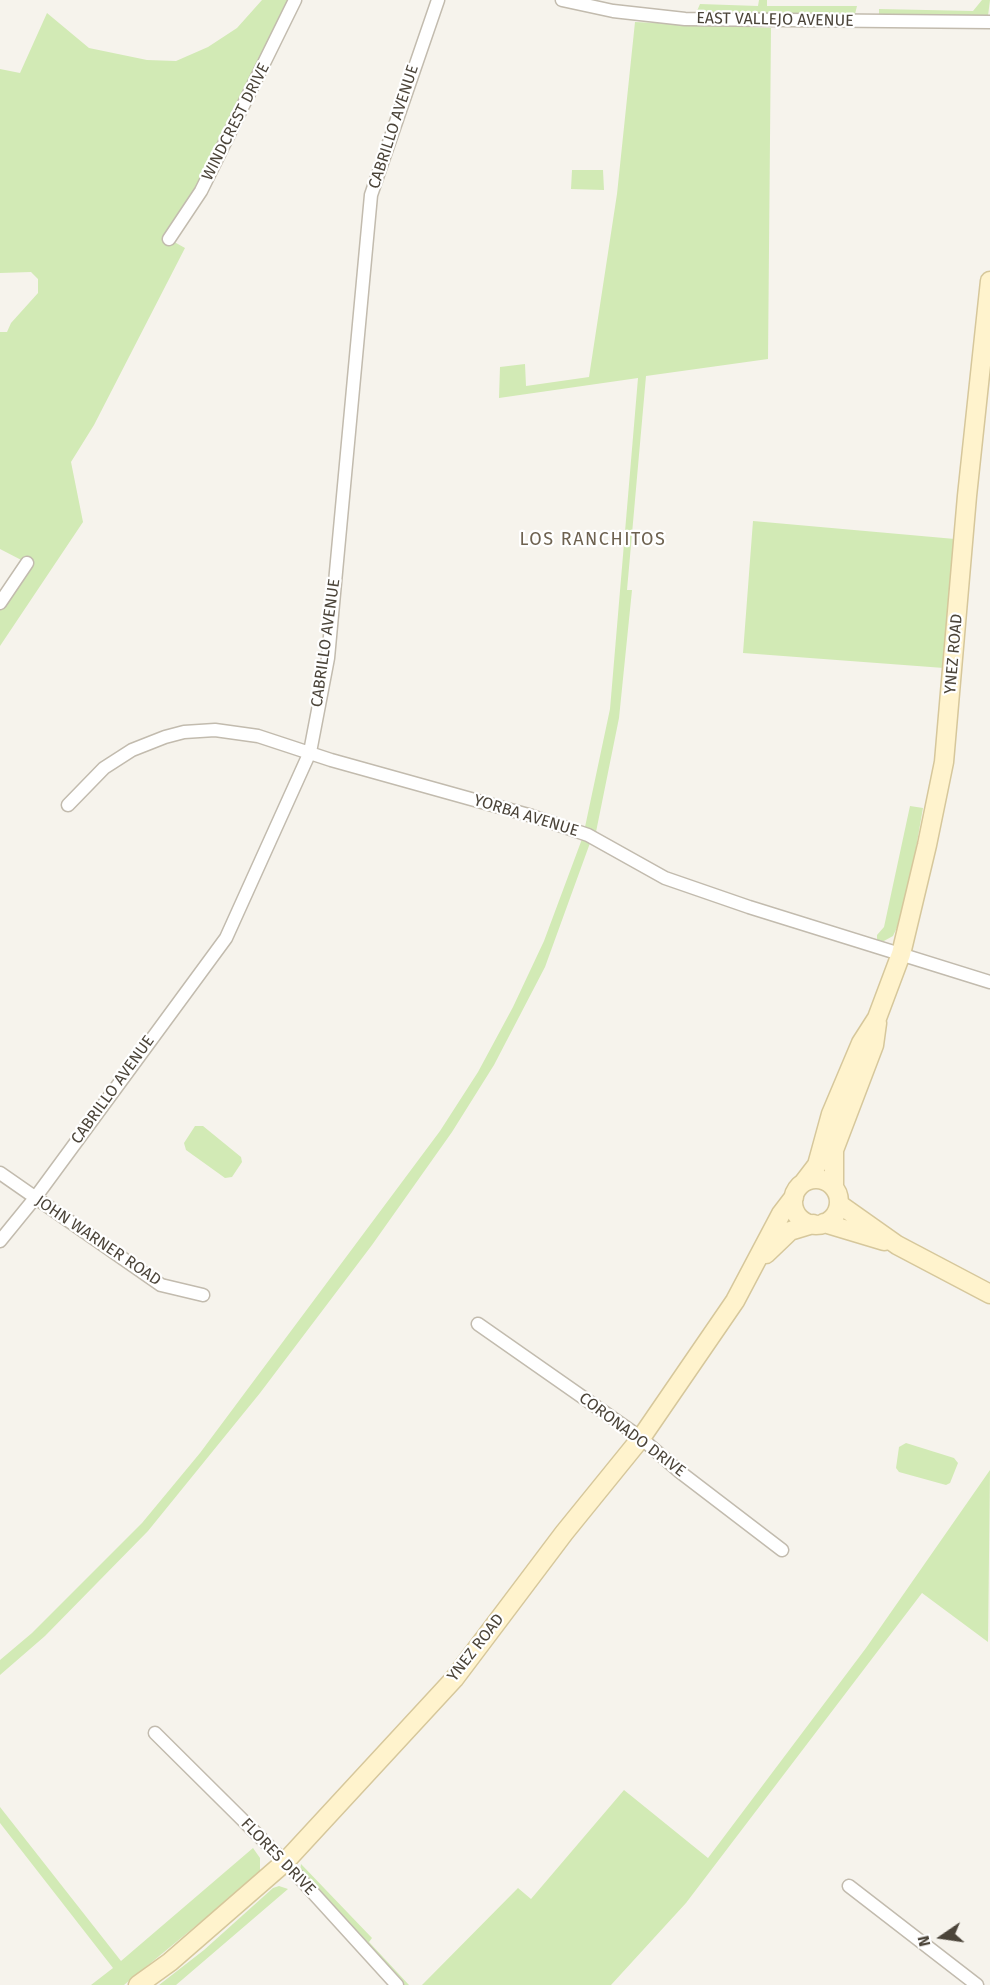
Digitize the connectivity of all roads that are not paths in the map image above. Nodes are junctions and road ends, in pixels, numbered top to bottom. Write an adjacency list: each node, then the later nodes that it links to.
1 (295, 0): 5 (street, WINDCREST DRIVE)
2 (438, 0): 9 (street, CABRILLO AVENUE)
3 (562, 0): 4 (street, EAST VALLEJO AVENUE)
4 (990, 22)
5 (169, 239)
6 (990, 281): 11 (main road, YNEZ ROAD)
7 (27, 563): 8 (street)
8 (0, 603)
9 (310, 752): 10 (street, YORBA AVENUE); 11 (street, YORBA AVENUE); 17 (street, CABRILLO AVENUE)
10 (68, 805)
11 (901, 954): 12 (street, YORBA AVENUE); 13 (main road, YNEZ ROAD)
12 (990, 982)
13 (877, 1018): 15 (main road, YNEZ ROAD); 16 (main road, YNEZ ROAD)
14 (0, 1173): 17 (street, JOHN WARNER ROAD)
15 (799, 1190): 16 (main road); 18 (main road); 21 (main road, YNEZ ROAD)
16 (837, 1196): 18 (main road); 20 (main road)
17 (35, 1198): 19 (street, CABRILLO AVENUE); 23 (street, JOHN WARNER ROAD)
18 (818, 1224): 20 (main road); 21 (main road, YNEZ ROAD)
19 (0, 1241)
20 (897, 1245): 22 (main road)
21 (758, 1262): 25 (main road, YNEZ ROAD)
22 (990, 1294)
23 (203, 1295)
24 (478, 1324): 25 (street, CORONADO DRIVE)
25 (641, 1438): 26 (street, CORONADO DRIVE); 28 (main road, YNEZ ROAD)
26 (782, 1550)
27 (155, 1733): 28 (street, FLORES DRIVE)
28 (285, 1862): 30 (main road, YNEZ ROAD); 31 (street, FLORES DRIVE)
29 (849, 1886): 32 (street)
30 (138, 1985)
31 (397, 1985)
32 (977, 1985)

